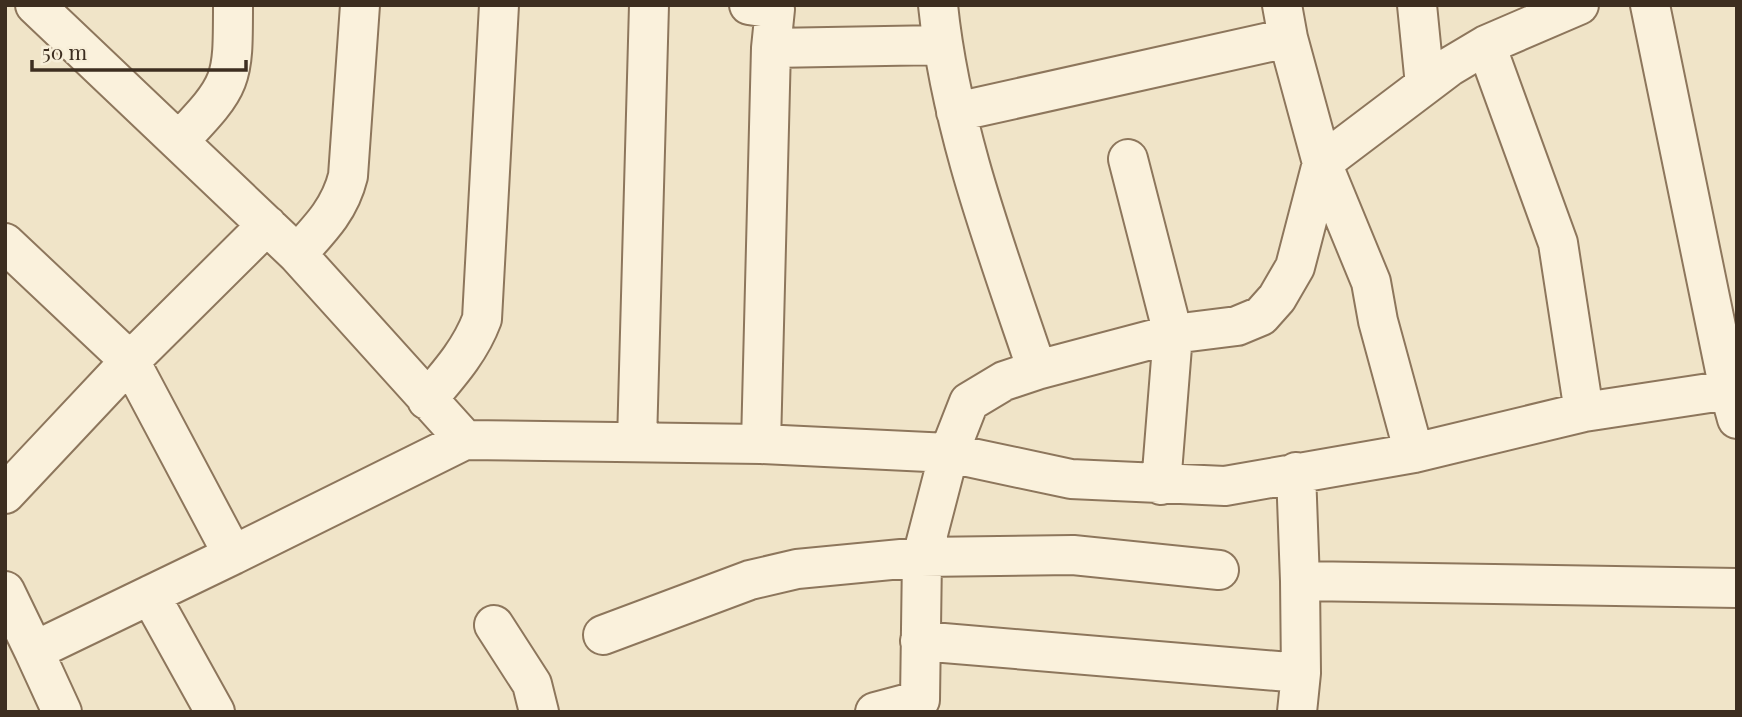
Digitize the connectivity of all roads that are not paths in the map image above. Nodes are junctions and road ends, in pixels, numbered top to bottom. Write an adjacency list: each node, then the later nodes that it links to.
1 (233, 5): 17 (street)
2 (360, 5): 22 (street)
3 (499, 5): 26 (street)
4 (649, 5): 30 (street)
5 (938, 5): 12 (street)
6 (1417, 5): 15 (street)
7 (1579, 5): 13 (street)
8 (1650, 5): 27 (street)
9 (37, 6): 17 (street)
10 (766, 6): 14 (street)
11 (1285, 22): 16 (street); 19 (street)
12 (942, 44): 14 (street); 16 (street)
13 (1486, 45): 15 (street); 28 (street)
14 (771, 48): 31 (street)
15 (1425, 85): 19 (street)
16 (956, 112): 25 (street)
17 (180, 140): 20 (street)
18 (1128, 159): 23 (street)
19 (1322, 163): 23 (street); 33 (street)
20 (267, 225): 22 (street); 24 (street)
21 (5, 243): 24 (street)
22 (297, 254): 26 (street)
23 (1173, 334): 25 (street); 35 (street)
24 (130, 360): 36 (street); 37 (street)
25 (1037, 370): 32 (street)
26 (427, 400): 29 (street)
27 (1733, 405): 28 (street)
28 (1584, 412): 33 (street)
29 (465, 440): 30 (street); 37 (street)
30 (637, 442): 31 (street)
31 (761, 444): 32 (street)
32 (949, 453): 35 (street); 38 (street)
33 (1414, 453): 34 (street)
34 (1296, 472): 35 (street); 40 (street)
35 (1161, 485)
36 (5, 494)
37 (233, 555): 43 (street)
38 (922, 557): 39 (street); 45 (street); 46 (street)
39 (1219, 570)
40 (1300, 582): 41 (street); 48 (street)
41 (1737, 588)
42 (5, 591): 47 (street)
43 (150, 595): 47 (street); 51 (street)
44 (494, 625): 52 (street)
45 (603, 635)
46 (920, 641): 48 (street); 49 (street)
47 (34, 651): 50 (street)
48 (1301, 673): 54 (street)
49 (921, 706): 53 (street)
50 (62, 712)
51 (215, 712)
52 (539, 712)
53 (875, 712)
54 (1297, 712)

